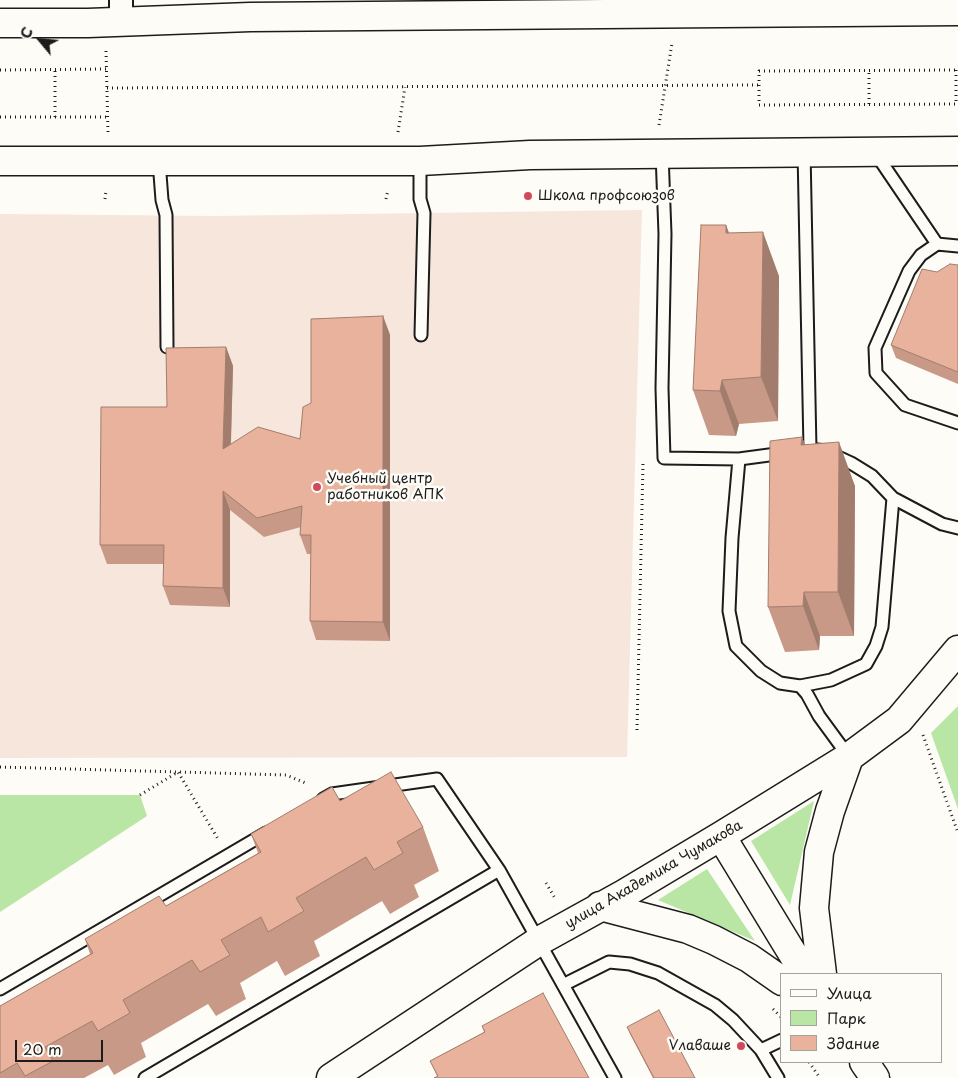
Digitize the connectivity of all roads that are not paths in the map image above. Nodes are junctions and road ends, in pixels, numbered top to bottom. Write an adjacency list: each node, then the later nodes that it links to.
1 (958, 11): 2 (street)
2 (116, 14): 3 (street)
3 (0, 23)
4 (804, 151): 5 (street); 7 (street); 16 (lane)
5 (874, 151): 6 (street); 11 (lane)
6 (958, 151)
7 (662, 153): 10 (street); 17 (lane)
8 (159, 160): 9 (street); 10 (street); 14 (lane)
9 (0, 161)
10 (420, 161): 13 (lane)
11 (937, 244): 12 (lane); 15 (lane)
12 (958, 246)
13 (421, 335)
14 (167, 347)
15 (958, 423)
16 (810, 449): 17 (lane); 18 (lane)
17 (739, 459): 21 (lane)
18 (893, 498): 19 (lane); 21 (lane)
19 (958, 528)
20 (958, 650): 22 (street, улица Академика Чумакова)
21 (800, 686): 22 (lane)
22 (850, 757): 25 (street, улица Академика Чумакова); 30 (street)
23 (316, 804): 26 (lane)
24 (276, 827): 33 (lane)
25 (721, 836): 27 (street, улица Академика Чумакова); 29 (street)
26 (500, 870): 28 (lane); 37 (lane)
27 (600, 906): 28 (street, улица Академика Чумакова); 31 (street)
28 (539, 941): 32 (lane); 38 (street, улица Академика Чумакова)
29 (804, 973)
30 (822, 973)
31 (780, 980)
32 (563, 985): 35 (lane); 39 (lane)
33 (0, 989)
34 (780, 1041): 35 (lane)
35 (761, 1050): 40 (lane)
36 (865, 1063): 41 (street)
37 (145, 1078)
38 (331, 1078)
39 (615, 1078)
40 (778, 1078)
41 (875, 1078)

